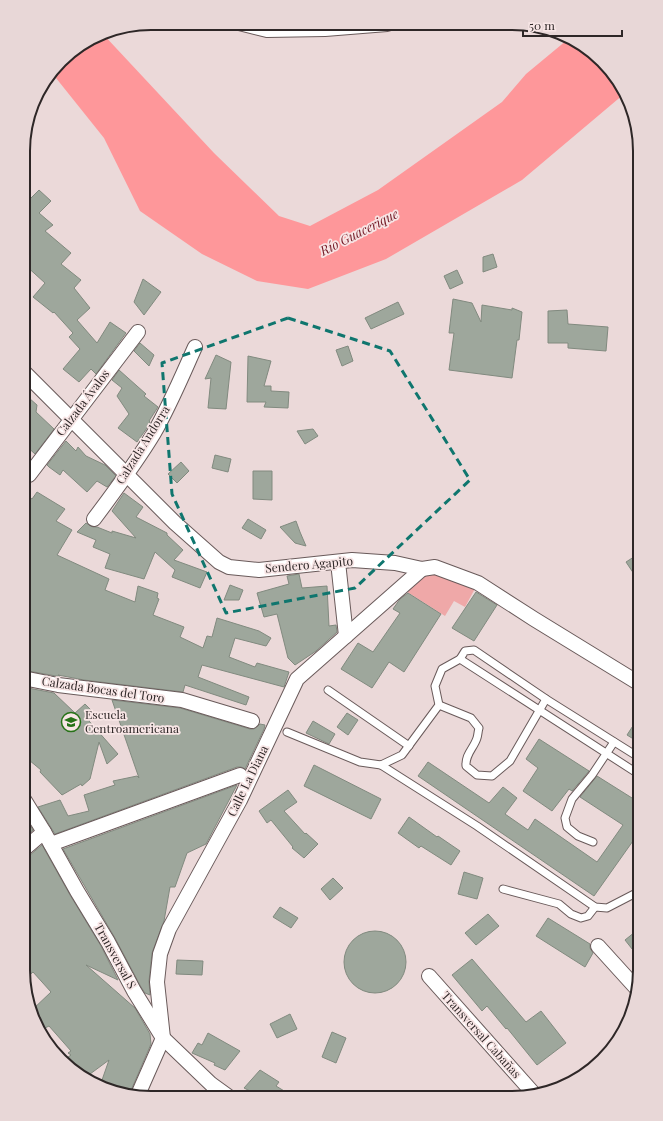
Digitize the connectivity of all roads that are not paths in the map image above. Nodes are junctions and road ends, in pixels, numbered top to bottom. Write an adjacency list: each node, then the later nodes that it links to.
1 (138, 332): 4 (street, Calzada Ávalos)
2 (195, 346): 6 (street, Calzada Andorra)
3 (30, 378): 4 (street, Sendero Agapito)
4 (71, 420): 5 (street, Calzada Ávalos); 6 (street, Sendero Agapito)
5 (30, 474)
6 (127, 474): 7 (street, Calzada Andorra); 8 (street, Sendero Agapito)
7 (94, 519)
8 (338, 562): 9 (street, Sendero Agapito); 10 (street)
9 (422, 569): 10 (street, Calle La Diana); 13 (street, Sendero Agapito)
10 (346, 636): 37 (street, Calle La Diana)
11 (460, 659): 15 (lane); 16 (lane); 17 (lane)
12 (30, 679): 18 (street, Calzada Bocas del Toro)
13 (633, 680)
14 (328, 690): 21 (lane)
15 (546, 699): 17 (lane); 20 (lane)
16 (439, 704): 17 (lane); 21 (lane)
17 (539, 709): 22 (lane)
18 (252, 721)
19 (287, 732): 24 (lane)
20 (614, 742): 22 (lane); 23 (lane)
21 (409, 746): 24 (lane)
22 (606, 754): 25 (lane); 29 (lane)
23 (633, 754)
24 (381, 764): 33 (lane)
25 (633, 771)
26 (240, 775): 28 (street)
27 (30, 809): 28 (street, Transversal S)
28 (48, 838): 30 (street); 37 (street, Transversal S)
29 (593, 842)
30 (30, 847)
31 (503, 889): 33 (lane)
32 (633, 895): 33 (lane)
33 (595, 907)
34 (598, 946): 36 (street)
35 (429, 976): 39 (street, Transversal Cabañas)
36 (632, 984)
37 (164, 1038): 38 (street); 40 (street, Transversal S)
38 (140, 1090)
39 (530, 1090)
40 (221, 1091)

